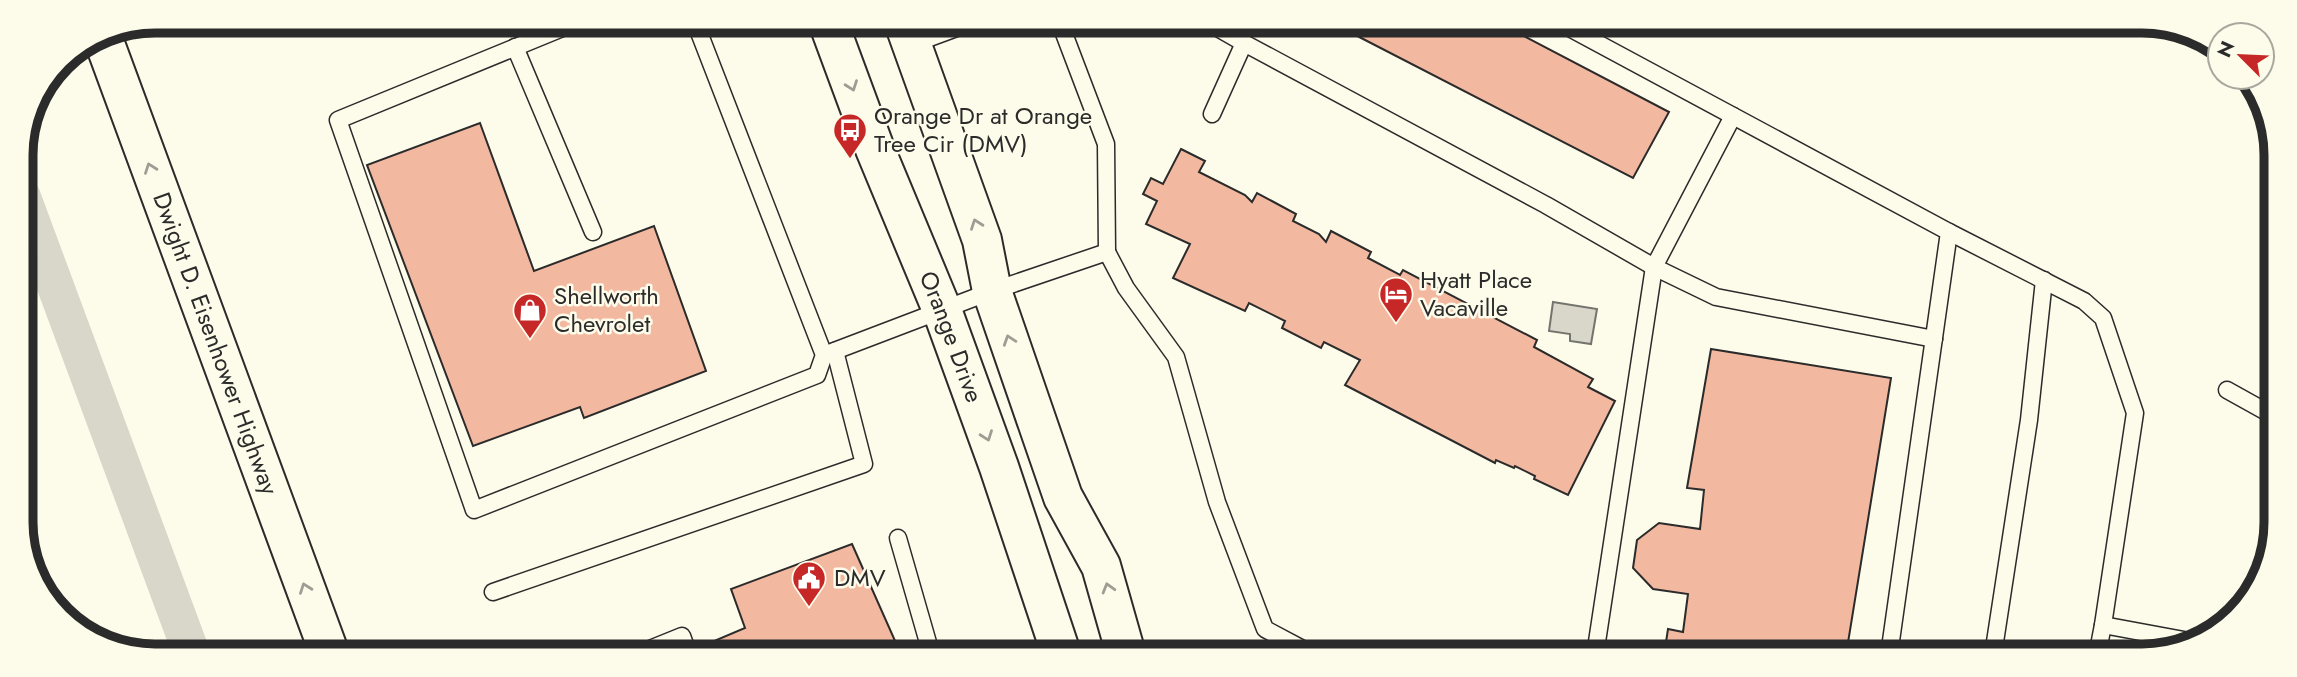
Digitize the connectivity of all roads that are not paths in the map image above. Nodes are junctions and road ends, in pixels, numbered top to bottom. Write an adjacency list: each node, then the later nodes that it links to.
1 (550, 33): 10 (lane)
2 (699, 33): 21 (lane)
3 (832, 33): 19 (main road, Orange Drive, one-way to 19)
4 (908, 33): 18 (main road, one-way to 4)
5 (1064, 33): 15 (lane)
6 (1226, 33): 8 (lane)
7 (1579, 33): 12 (lane)
8 (1244, 43): 11 (lane); 16 (lane)
9 (105, 45): 33 (main road, Dwight D. Eisenhower Highway, one-way to 9)
10 (515, 47): 13 (lane); 21 (lane)
11 (1212, 114)
12 (1733, 116): 14 (lane); 16 (lane)
13 (593, 232)
14 (1949, 232): 17 (lane); 20 (lane)
15 (1107, 253): 18 (lane); 28 (lane)
16 (1654, 267): 20 (lane); 29 (lane)
17 (2044, 280): 26 (lane); 31 (lane)
18 (992, 290): 19 (lane); 38 (main road, one-way to 18)
19 (942, 310): 21 (lane); 37 (main road, Orange Drive, one-way to 37)
20 (1934, 339): 30 (lane)
21 (829, 353): 25 (lane)
22 (2227, 390): 23 (lane)
23 (2264, 411)
24 (898, 538): 36 (lane)
25 (493, 592)
26 (2103, 625): 27 (lane); 32 (lane)
27 (2174, 638)
28 (1292, 643)
29 (1597, 643)
30 (1891, 643)
31 (1995, 643)
32 (2100, 643)
33 (326, 644)
34 (663, 644): 35 (lane)
35 (685, 644)
36 (928, 644)
37 (1058, 644)
38 (1123, 644)

